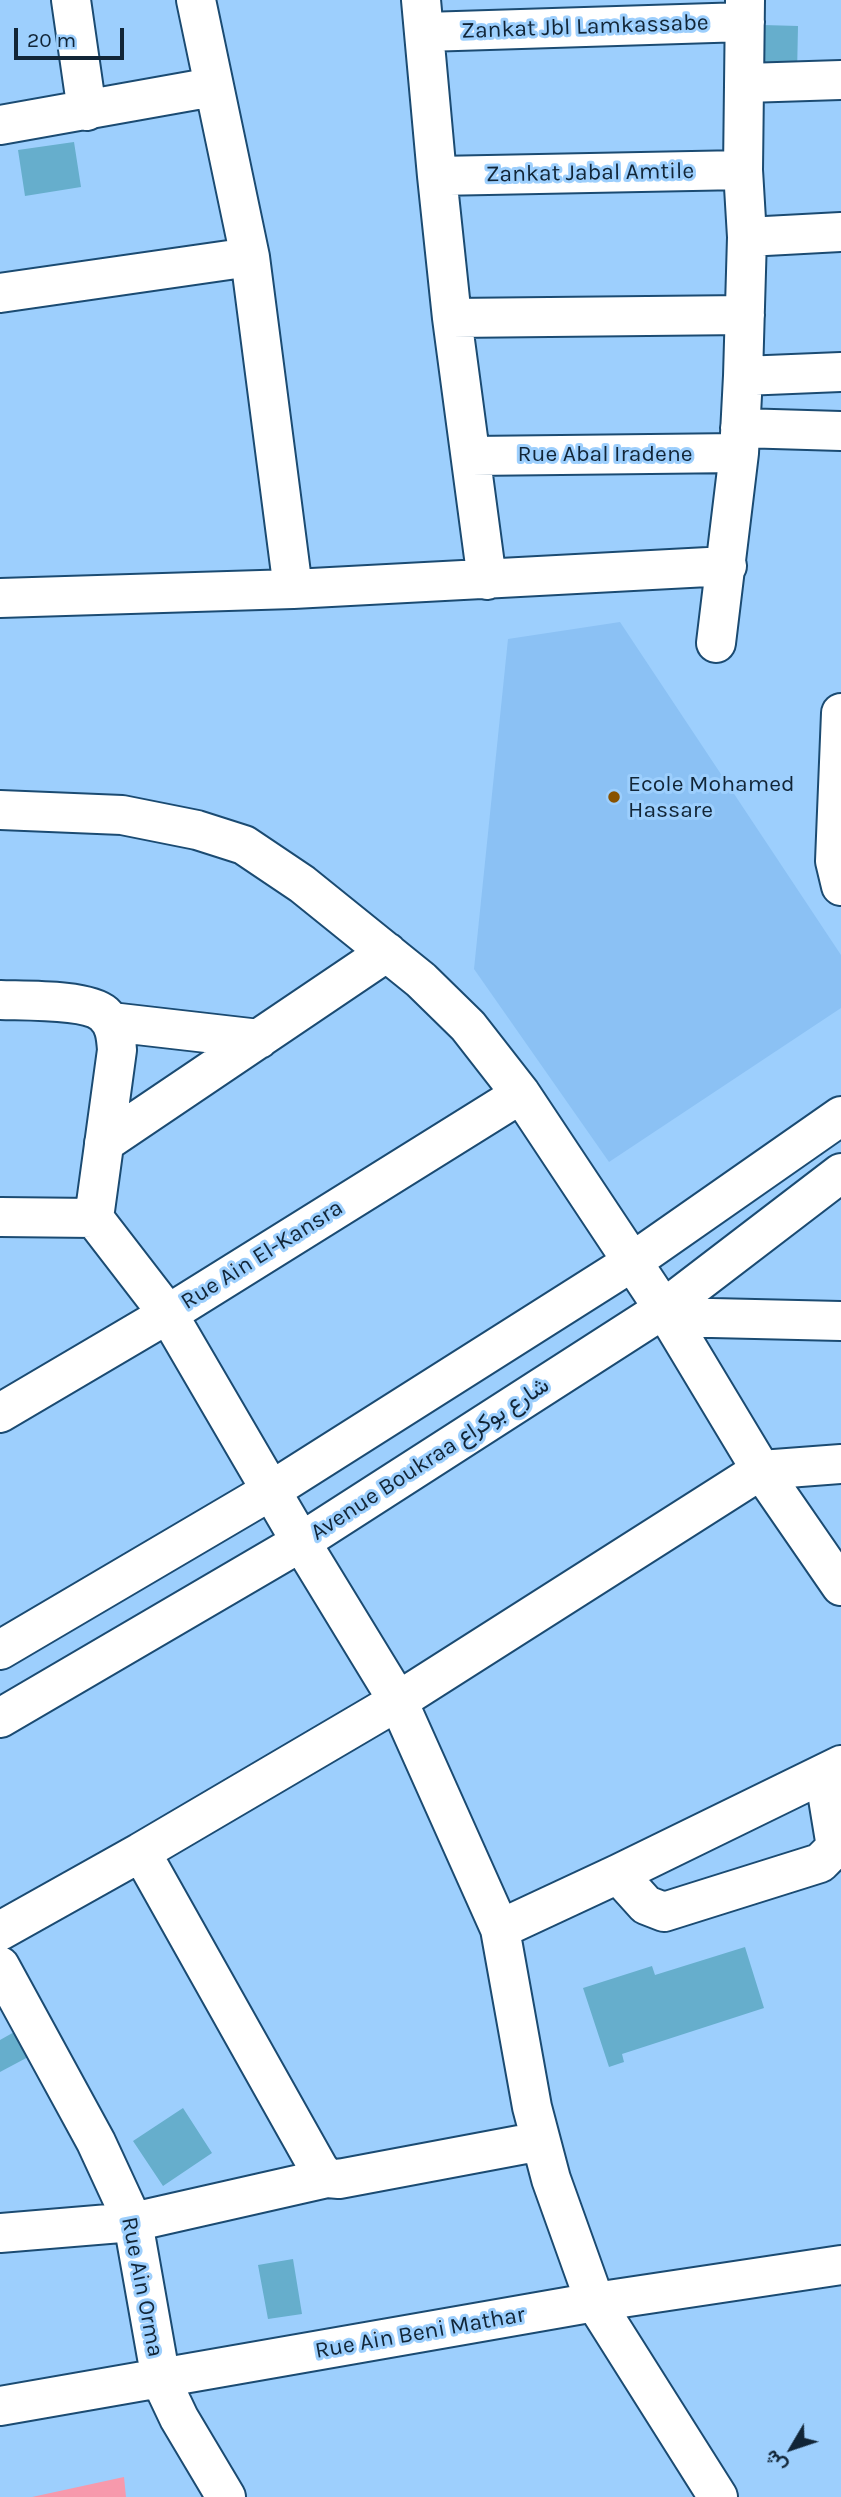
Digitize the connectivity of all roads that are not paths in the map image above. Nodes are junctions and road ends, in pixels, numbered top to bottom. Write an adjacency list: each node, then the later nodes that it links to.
1 (71, 0): 8 (street)
2 (197, 0): 7 (street)
3 (745, 11): 4 (street, Zankat Jbl Lamkassabe); 6 (street)
4 (423, 16): 11 (street)
5 (841, 80): 6 (street)
6 (746, 83): 10 (street)
7 (214, 87): 8 (street); 14 (street)
8 (87, 111): 9 (street)
9 (0, 125)
10 (743, 170): 11 (street, Zankat Jabal Amtile); 13 (street)
11 (436, 176): 17 (street)
12 (841, 232): 13 (street)
13 (747, 236): 16 (street)
14 (250, 257): 15 (street); 25 (street)
15 (0, 293)
16 (746, 315): 17 (street); 19 (street)
17 (453, 317): 22 (street)
18 (841, 372): 19 (street)
19 (743, 376): 21 (street)
20 (841, 431): 21 (street, Rue Abal Iradene)
21 (740, 440): 22 (street, Rue Abal Iradene); 23 (street)
22 (472, 456): 24 (street)
23 (727, 566): 24 (street); 27 (street)
24 (487, 580): 25 (street)
25 (293, 589): 26 (street)
26 (0, 598)
27 (716, 643)
28 (841, 713): 30 (street)
29 (0, 810): 31 (street)
30 (841, 886)
31 (387, 952): 34 (street); 35 (street)
32 (0, 1000): 33 (street)
33 (111, 1022): 34 (street); 37 (street)
34 (259, 1038): 37 (street)
35 (522, 1094): 41 (street); 43 (street, Rue Ain El-Kansra)
36 (841, 1116): 41 (street)
37 (104, 1143): 40 (street)
38 (838, 1179): 42 (street, Avenue Boukraa شارع بوكراع)
39 (0, 1217): 40 (street)
40 (94, 1219): 43 (street)
41 (632, 1262): 42 (street); 48 (street)
42 (666, 1313): 44 (street); 47 (street); 49 (street, Avenue Boukraa شارع بوكراع)
43 (169, 1314): 45 (street, Rue Ain El-Kansra); 48 (street)
44 (841, 1321)
45 (0, 1413)
46 (841, 1464): 47 (street)
47 (761, 1470): 50 (street); 52 (street)
48 (272, 1490): 49 (street); 51 (street)
49 (301, 1542): 52 (street); 53 (street, Avenue Boukraa شارع بوكراع)
50 (841, 1586)
51 (0, 1650)
52 (398, 1701): 55 (street); 57 (street)
53 (0, 1718)
54 (832, 1770): 56 (street); 56 (street)
55 (141, 1852): 58 (street); 61 (street)
56 (618, 1874): 57 (street)
57 (500, 1929): 60 (street)
58 (0, 1931)
59 (0, 1966): 62 (street, Rue Ain Orma)
60 (541, 2141): 61 (street); 65 (street)
61 (327, 2178): 62 (street)
62 (133, 2222): 63 (street); 66 (street, Rue Ain Orma)
63 (0, 2233)
64 (841, 2265): 65 (street, Rue Ain Beni Mathar)
65 (595, 2302): 66 (street, Rue Ain Beni Mathar); 69 (street)
66 (161, 2380): 67 (street, Rue Ain Beni Mathar); 68 (street, Rue Ain Orma)
67 (0, 2406)
68 (226, 2497)
69 (718, 2497)

